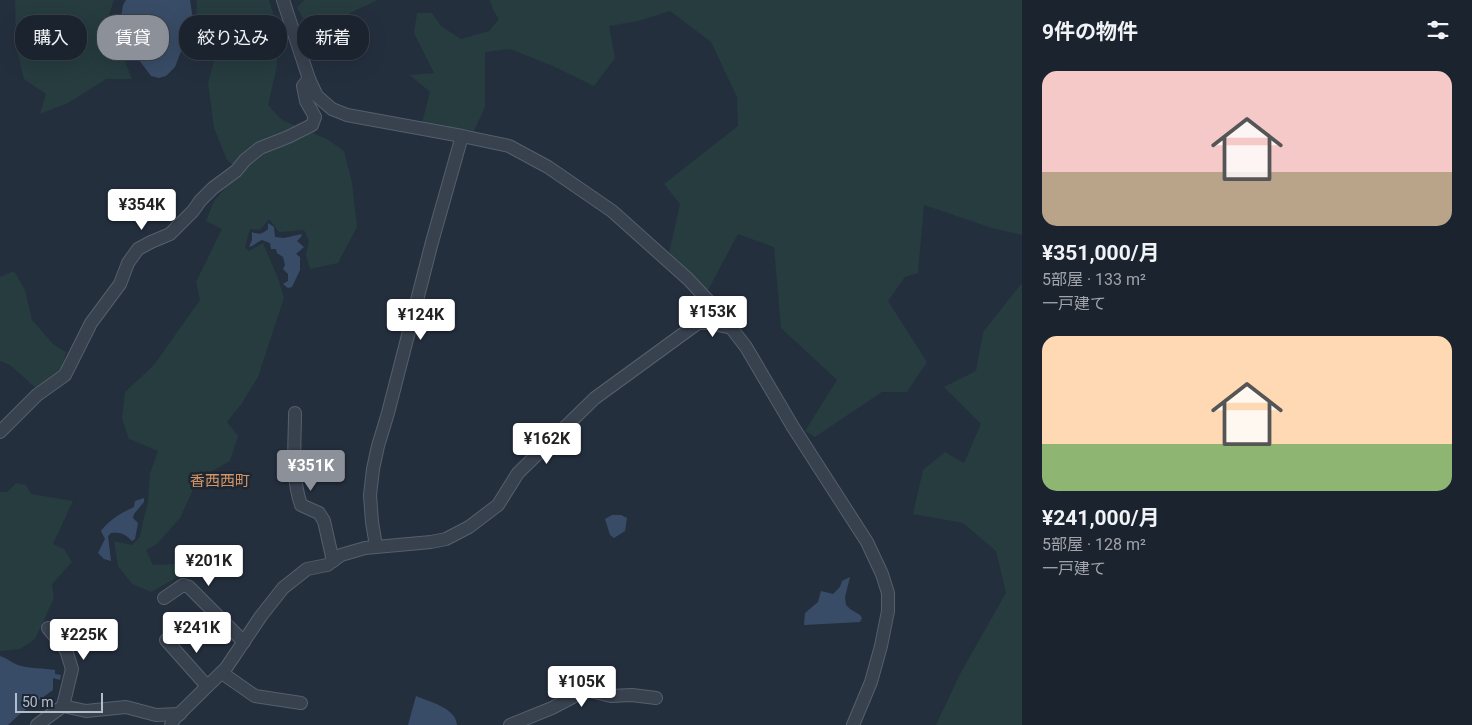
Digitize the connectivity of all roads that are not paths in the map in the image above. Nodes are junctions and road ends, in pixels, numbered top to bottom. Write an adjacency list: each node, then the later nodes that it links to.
1 (283, 0): 2 (street)
2 (309, 79): 3 (street); 6 (street)
3 (462, 136): 4 (street); 7 (street)
4 (732, 328): 7 (street); 22 (street)
5 (296, 413): 8 (street)
6 (0, 432)
7 (376, 546): 8 (street)
8 (333, 561): 12 (street)
9 (164, 598): 12 (street)
10 (48, 628): 17 (street)
11 (166, 640): 14 (street)
12 (244, 642): 13 (street)
13 (222, 673): 14 (street); 16 (street)
14 (208, 686): 18 (street)
15 (656, 698): 21 (street)
16 (301, 703)
17 (63, 706): 18 (street); 19 (street)
18 (180, 714): 20 (street)
19 (37, 725)
20 (171, 725)
21 (510, 725)
22 (853, 725)

